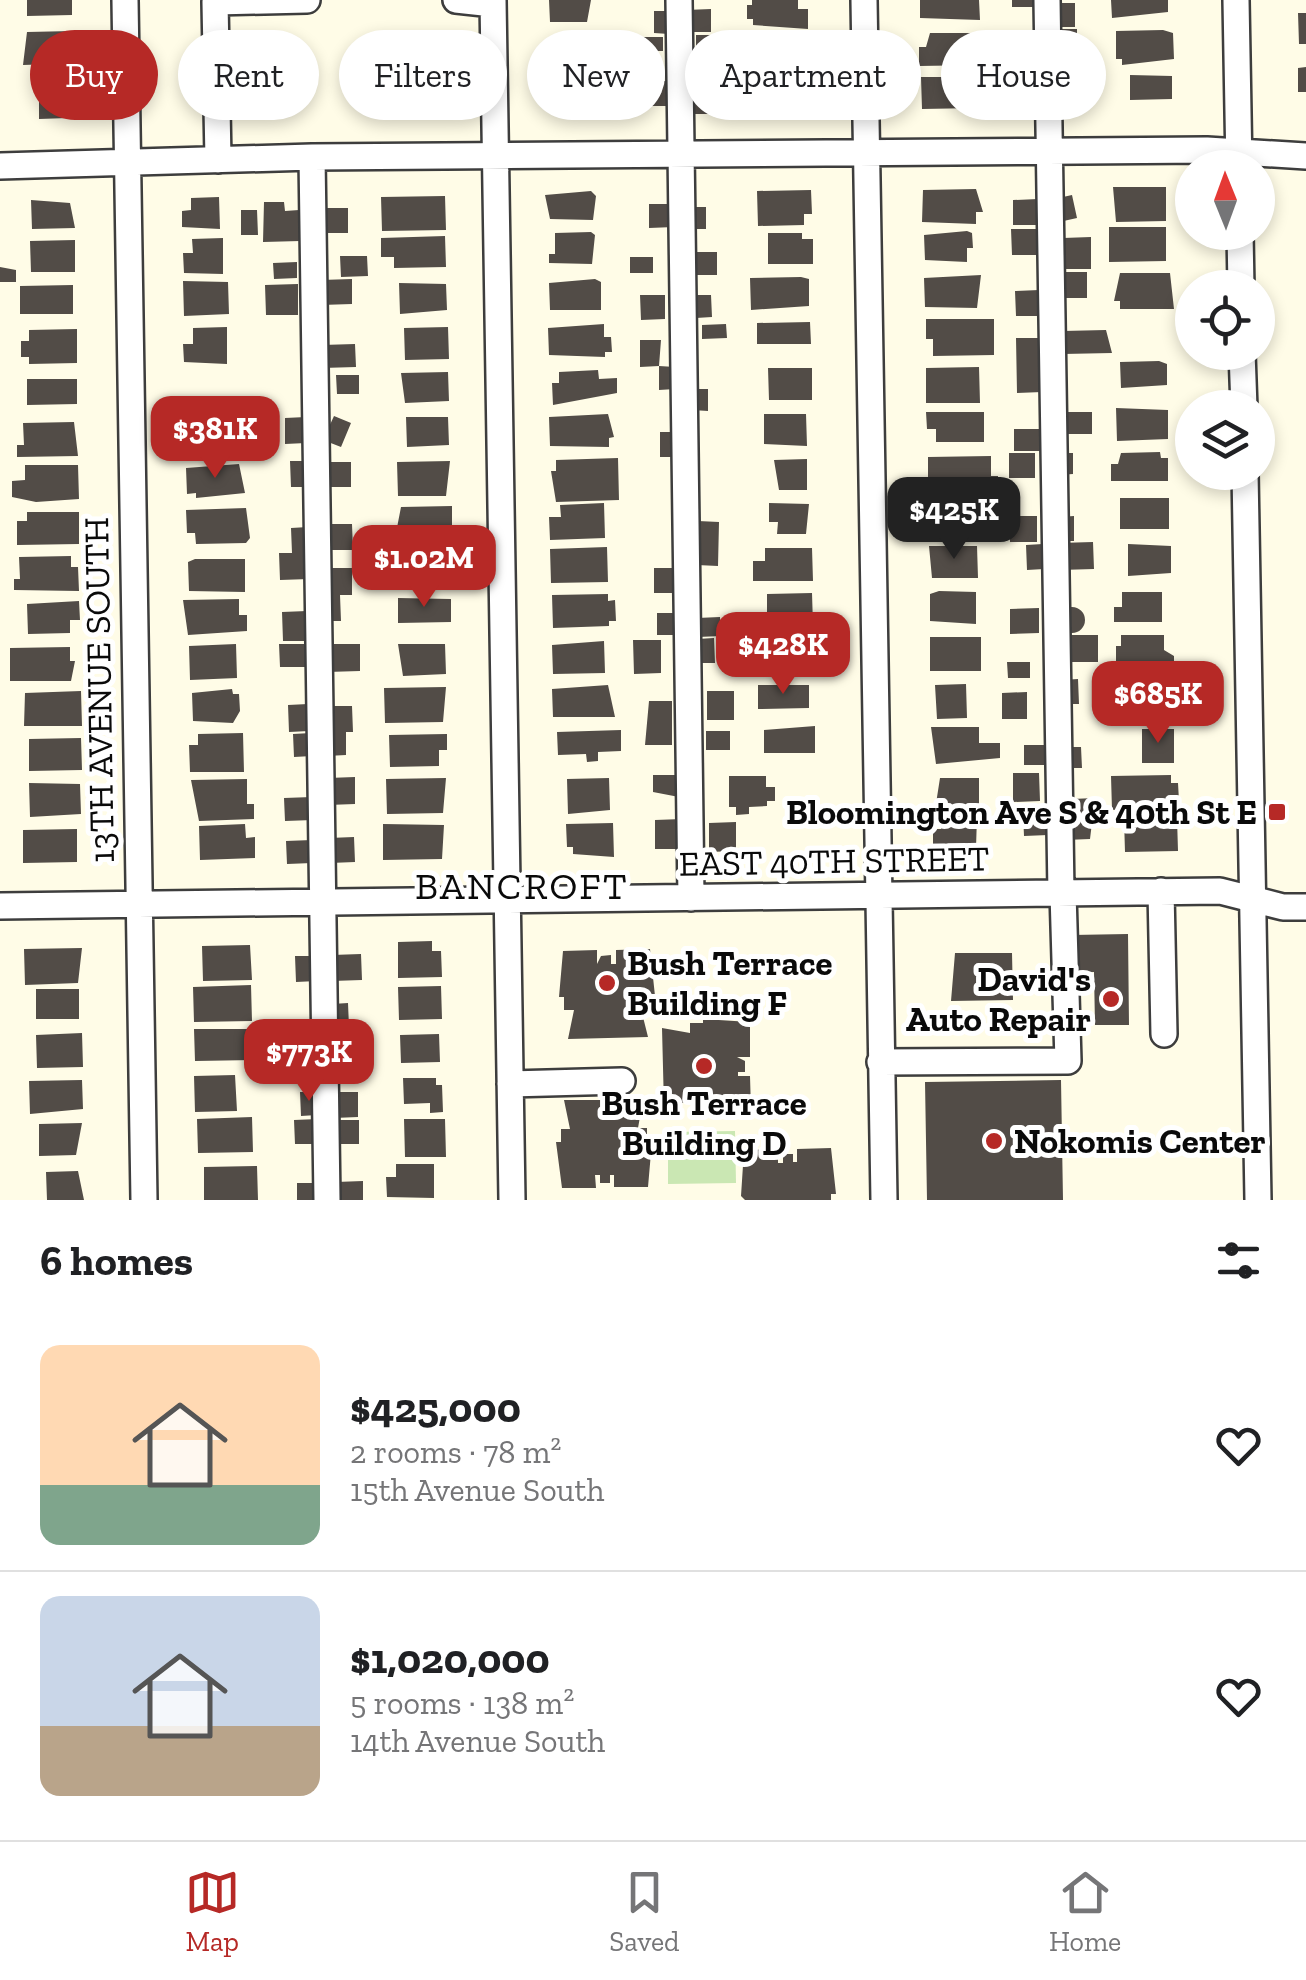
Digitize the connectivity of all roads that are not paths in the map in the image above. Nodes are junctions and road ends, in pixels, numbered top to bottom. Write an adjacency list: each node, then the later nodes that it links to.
1 (125, 0): 19 (street, 13TH AVENUE SOUTH)
2 (307, 0): 18 (street)
3 (456, 0): 8 (street)
4 (679, 0): 13 (street)
5 (864, 0): 12 (street)
6 (1048, 0): 11 (street)
7 (1236, 0): 10 (street)
8 (493, 2): 15 (street)
9 (1175, 150): 11 (street)
10 (1239, 150)
11 (1050, 151): 12 (street); 23 (street)
12 (866, 153): 13 (street); 24 (street)
13 (681, 154): 15 (street); 26 (street)
14 (1306, 156): 17 (street)
15 (496, 157): 16 (street); 25 (street)
16 (312, 158): 18 (street); 28 (street)
17 (1275, 158)
18 (218, 160): 19 (street)
19 (128, 163): 20 (street); 29 (street, 13TH AVENUE SOUTH)
20 (0, 166)
21 (1245, 490): 27 (street)
22 (1161, 892): 23 (street, EAST 40TH STREET); 27 (street, EAST 40TH STREET); 32 (street)
23 (1062, 893): 24 (street, EAST 40TH STREET); 33 (street)
24 (880, 895): 26 (street, EAST 40TH STREET); 33 (street)
25 (507, 898): 26 (street, EAST 40TH STREET); 28 (street, EAST 40TH STREET); 35 (street)
26 (691, 898)
27 (1253, 899): 31 (street, EAST 40TH STREET); 40 (street)
28 (324, 900): 29 (street, EAST 40TH STREET); 37 (street)
29 (138, 903): 30 (street, EAST 40TH STREET); 36 (street, 13TH AVENUE SOUTH)
30 (0, 906)
31 (1306, 908)
32 (1164, 1034)
33 (880, 1062): 39 (street)
34 (622, 1081): 35 (street)
35 (510, 1084): 38 (street)
36 (144, 1200)
37 (327, 1200)
38 (512, 1200)
39 (884, 1200)
40 (1258, 1200)

